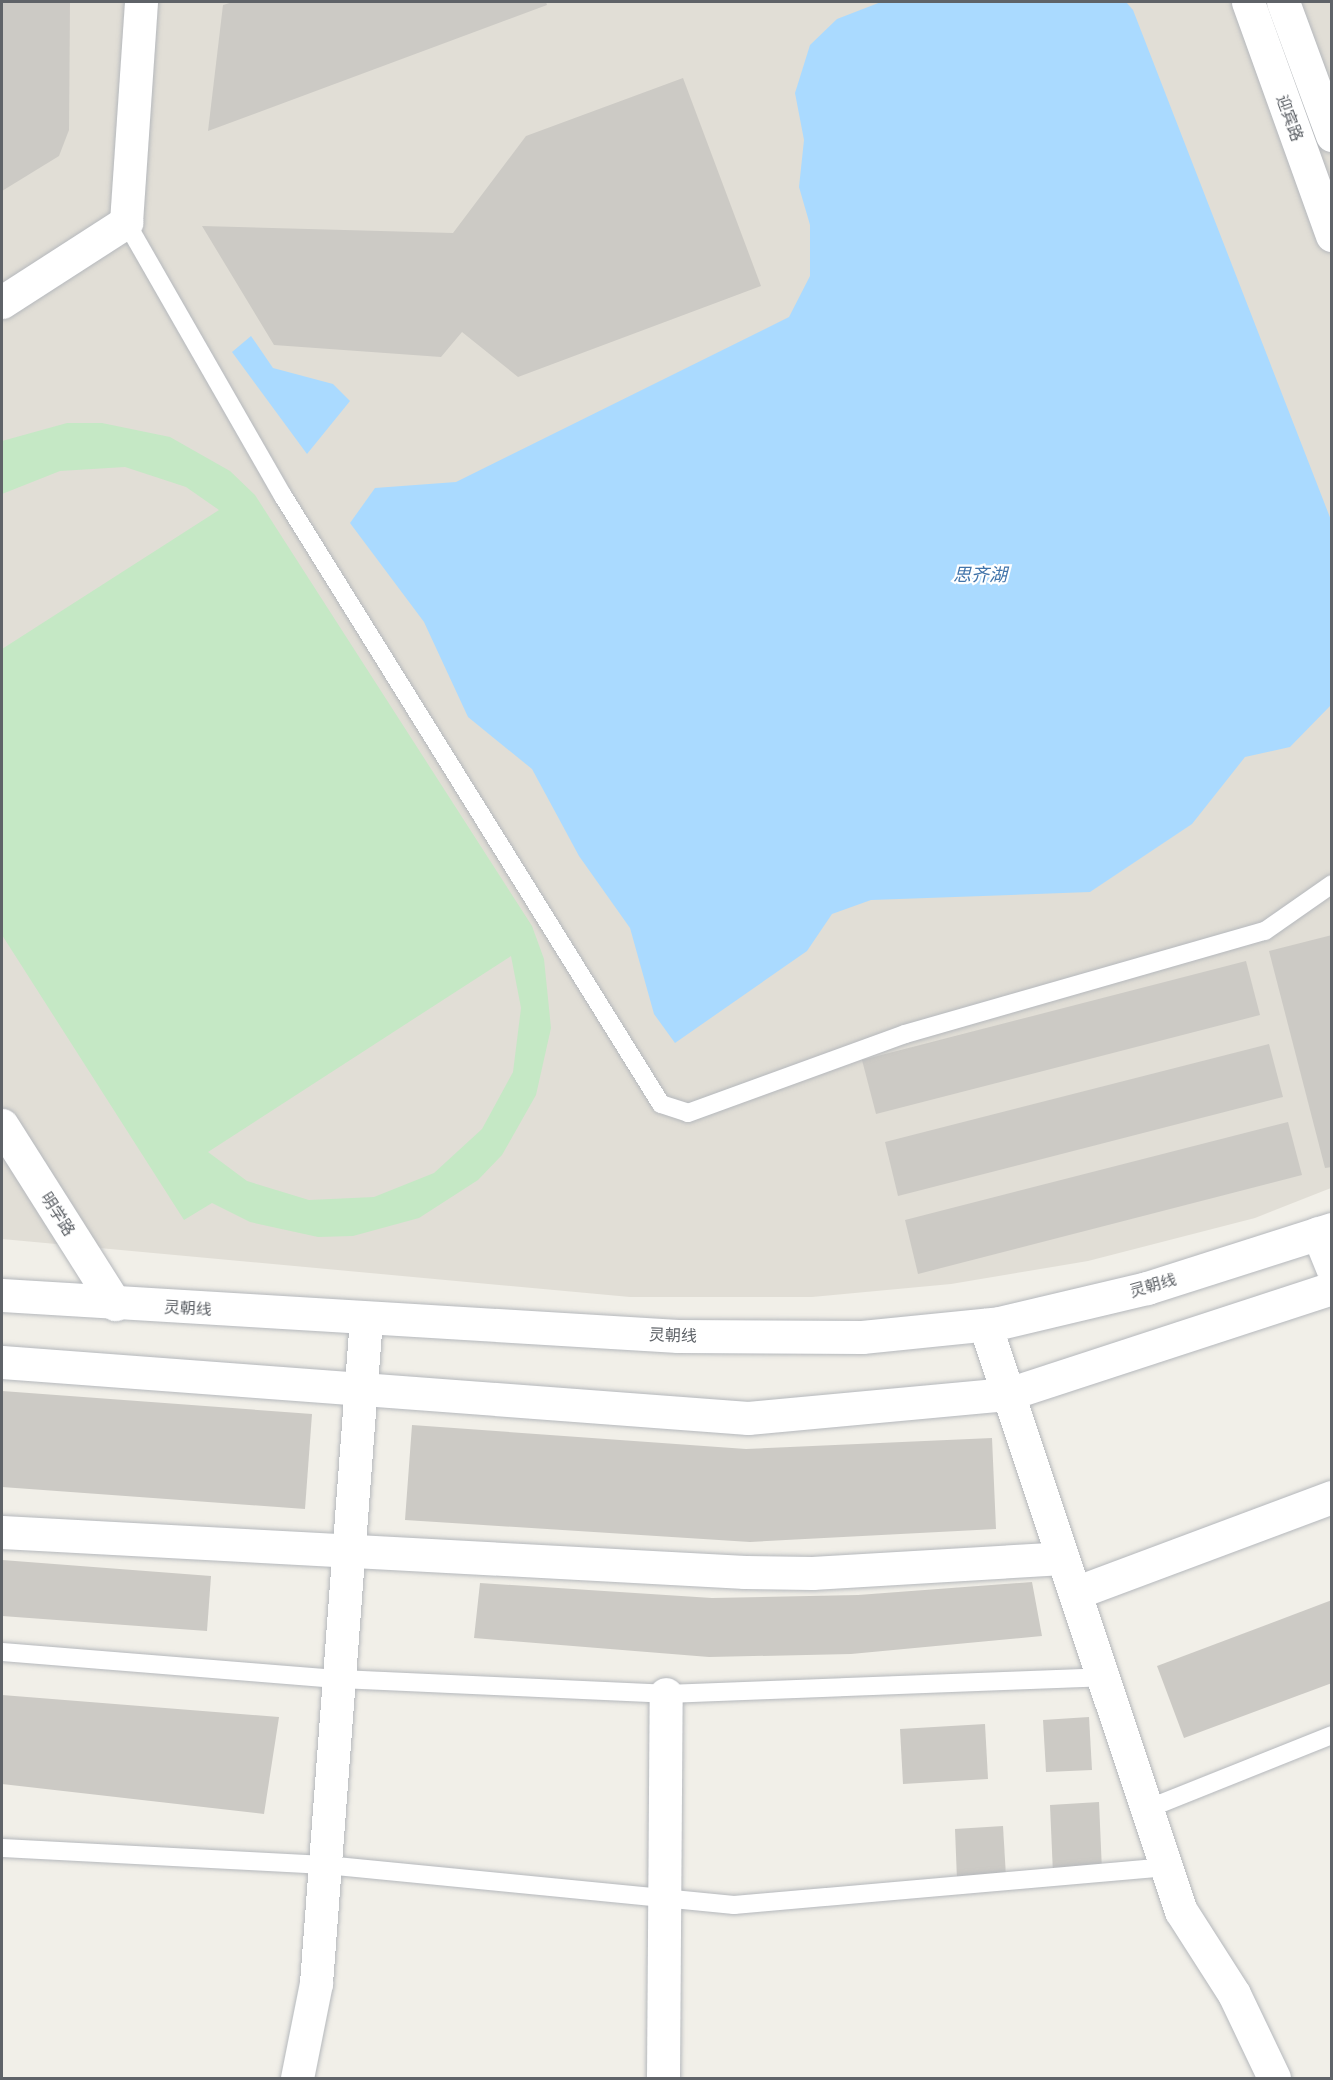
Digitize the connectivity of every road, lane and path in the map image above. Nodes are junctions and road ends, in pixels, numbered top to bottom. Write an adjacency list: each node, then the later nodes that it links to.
1 (141, 2): 5 (street)
2 (1248, 2): 6 (street, 迎宾路)
3 (1283, 2): 4 (street, 迎宾路)
4 (1332, 135)
5 (126, 222): 7 (street); 8 (lane)
6 (1332, 235)
7 (2, 302)
8 (1332, 884)
9 (2, 1125): 14 (street, 明学路)
10 (1325, 1231): 11 (street); 16 (street, 灵朝线)
11 (1332, 1268)
12 (1332, 1288): 19 (street)
13 (2, 1295): 14 (street, 灵朝线)
14 (115, 1304): 15 (street, 灵朝线)
15 (366, 1318): 16 (street, 灵朝线); 18 (street)
16 (985, 1325): 19 (street)
17 (2, 1362): 18 (street)
18 (361, 1389): 19 (street); 22 (street)
19 (1008, 1394): 23 (street)
20 (1332, 1497): 24 (street)
21 (2, 1532): 22 (street)
22 (349, 1554): 23 (street); 27 (street)
23 (1063, 1558): 24 (street)
24 (1075, 1593): 26 (street)
25 (2, 1652): 27 (lane)
26 (1103, 1677): 28 (lane); 30 (street)
27 (340, 1679): 28 (lane); 32 (street)
28 (666, 1694): 34 (street)
29 (1332, 1735): 30 (lane)
30 (1147, 1809): 33 (street)
31 (2, 1848): 32 (lane)
32 (326, 1865): 34 (lane); 35 (street)
33 (1167, 1867): 34 (lane); 37 (street)
34 (666, 1901): 36 (street)
35 (297, 2079)
36 (663, 2079)
37 (1274, 2079)

